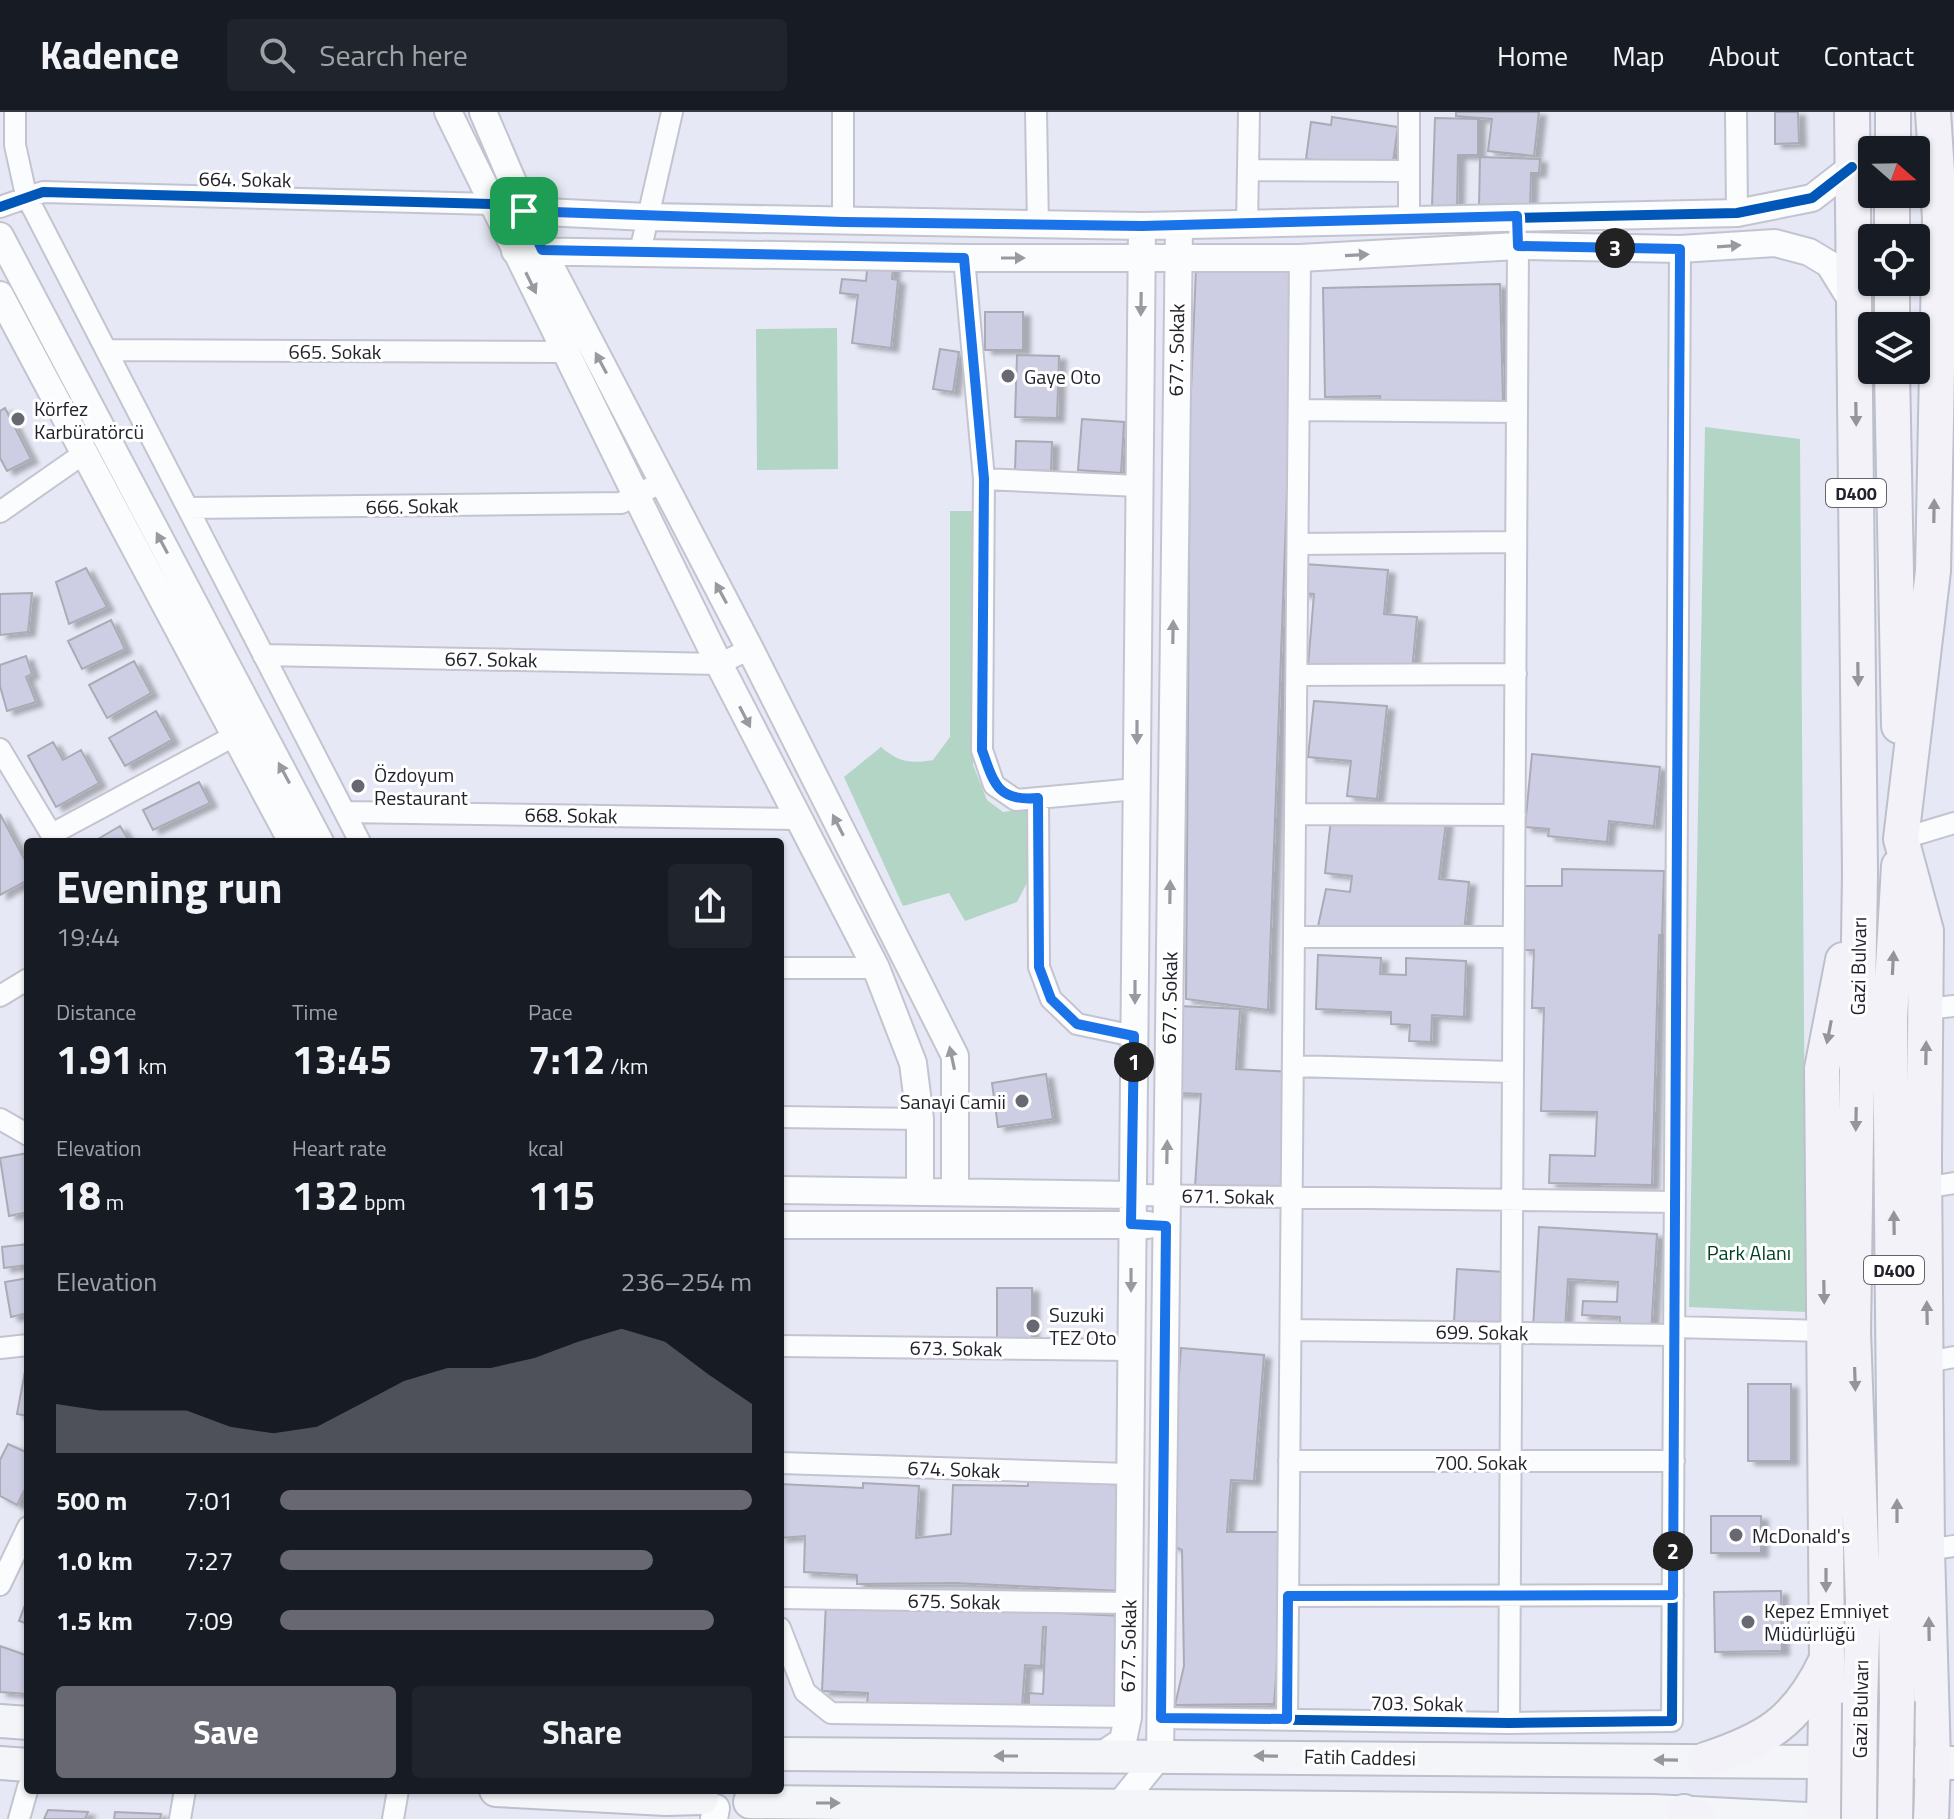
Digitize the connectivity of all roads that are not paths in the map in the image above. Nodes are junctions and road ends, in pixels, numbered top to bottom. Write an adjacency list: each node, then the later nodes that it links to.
1 (15, 112): 17 (street)
2 (448, 112): 18 (street)
3 (483, 112): 20 (street)
4 (672, 112): 24 (street)
5 (843, 112): 26 (street)
6 (1036, 112): 28 (street)
7 (1249, 112): 15 (street)
8 (1409, 112): 16 (street)
9 (1736, 112): 21 (street)
10 (1852, 112): 14 (highway, Gazi Bulvarı / D400)
11 (1893, 112): 13 (highway)
12 (1933, 112): 22 (highway)
13 (1893, 136)
14 (1852, 167): 21 (street); 43 (highway, Gazi Bulvarı / D400)
15 (1248, 170): 16 (street); 29 (street)
16 (1409, 171): 25 (street)
17 (26, 195): 18 (street, 664. Sokak); 19 (street, 664. Sokak); 44 (street)
18 (492, 204): 20 (street); 36 (street)
19 (0, 207)
20 (524, 211): 24 (street); 35 (street)
21 (1737, 213): 23 (street)
22 (1947, 215): 46 (highway)
23 (1517, 216): 25 (street); 33 (street)
24 (647, 217): 26 (street); 37 (street)
25 (1409, 218): 27 (street)
26 (843, 222): 28 (street)
27 (1301, 223): 29 (street); 40 (street)
28 (1038, 225): 30 (street)
29 (1247, 225): 31 (street)
30 (1142, 226): 31 (street); 39 (street, 677. Sokak)
31 (1179, 226): 41 (street, 677. Sokak)
32 (0, 236): 76 (street, one-way to 32)
33 (1518, 246): 34 (street); 40 (street, one-way to 33); 49 (street)
34 (1680, 249): 43 (street, one-way to 43); 102 (street)
35 (542, 250): 36 (street); 37 (street); 52 (street, one-way to 35)
36 (515, 251): 45 (street, one-way to 45)
37 (640, 252): 38 (street)
38 (964, 258): 39 (street, one-way to 39); 51 (street)
39 (1141, 258): 41 (street); 53 (street, 677. Sokak, one-way to 53)
40 (1300, 258): 41 (street); 48 (street)
41 (1177, 259): 99 (street, 677. Sokak, one-way to 41)
42 (0, 295): 50 (street)
43 (1855, 306): 79 (highway, Gazi Bulvarı / D400, one-way to 79)
44 (106, 350): 45 (street, 665. Sokak); 55 (street)
45 (564, 352): 54 (street)
46 (1944, 380): 59 (highway, one-way to 46)
47 (1892, 384): 78 (highway, Gazi Bulvarı / D400)
48 (1299, 410): 49 (street); 58 (street)
49 (1517, 412): 57 (street)
50 (83, 454): 56 (street); 65 (street)
51 (984, 479): 53 (street); 68 (street)
52 (662, 482): 54 (street); 60 (street, one-way to 52)
53 (1139, 486): 67 (street, 677. Sokak, one-way to 67)
54 (636, 498): 55 (street, 666. Sokak); 62 (street)
55 (188, 508): 61 (street)
56 (0, 512)
57 (1516, 542): 58 (street); 63 (street)
58 (1298, 544): 64 (street)
59 (1944, 570): 78 (highway)
60 (750, 649): 62 (street); 97 (street, one-way to 60)
61 (263, 655): 62 (street, 667. Sokak); 69 (street)
62 (719, 664): 72 (street, one-way to 72)
63 (1516, 674): 64 (street); 71 (street)
64 (1297, 675): 70 (street)
65 (234, 736): 74 (street); 75 (street)
66 (0, 749): 74 (street)
67 (1136, 789): 68 (street); 87 (street, 677. Sokak, one-way to 87)
68 (1038, 798): 87 (street)
69 (345, 812): 72 (street, 668. Sokak); 77 (street)
70 (1295, 814): 71 (street); 80 (street)
71 (1515, 815): 81 (street)
72 (797, 819): 83 (street)
73 (1954, 823): 78 (street)
74 (54, 838)
75 (290, 838)
76 (318, 838)
77 (358, 838)
78 (1901, 839): 86 (highway); 160 (highway, Gazi Bulvarı / D400, one-way to 78, bridge)
79 (1860, 873): 108 (highway, one-way to 108); 159 (highway, Gazi Bulvarı / D400, one-way to 159, bridge)
80 (1294, 937): 81 (street); 88 (street)
81 (1514, 937): 89 (street)
82 (784, 968): 83 (street)
83 (876, 968): 92 (street)
84 (24, 981): 85 (street)
85 (0, 996)
86 (1940, 1008): 94 (highway, one-way to 86)
87 (1134, 1036): 98 (street, 677. Sokak)
88 (1293, 1066): 89 (street); 100 (street)
89 (1513, 1072): 101 (street)
90 (784, 1117): 92 (street)
91 (0, 1119): 93 (street)
92 (920, 1119): 96 (street)
93 (24, 1133)
94 (1939, 1186): 114 (highway, one-way to 94)
95 (784, 1190): 96 (street, 671. Sokak)
96 (920, 1191): 97 (street, 671. Sokak)
97 (955, 1191): 98 (street, 671. Sokak)
98 (1133, 1195): 99 (street, 671. Sokak); 103 (street, 677. Sokak)
99 (1167, 1195): 100 (street, 671. Sokak); 105 (street, 677. Sokak)
100 (1292, 1197): 101 (street, 671. Sokak); 106 (street)
101 (1513, 1199): 102 (street, 671. Sokak); 109 (street)
102 (1675, 1202): 107 (street)
103 (1131, 1224): 104 (street, 671. Sokak); 105 (street, 671. Sokak); 113 (street, 677. Sokak, one-way to 113)
104 (784, 1225)
105 (1166, 1226): 131 (street, 677. Sokak)
106 (1291, 1330): 109 (street, 699. Sokak); 115 (street)
107 (1674, 1331): 108 (street, 699. Sokak); 109 (street, 699. Sokak); 116 (street)
108 (1825, 1331): 129 (highway, one-way to 129)
109 (1512, 1332): 117 (street)
110 (24, 1345): 112 (street)
111 (784, 1346): 113 (street, 673. Sokak)
112 (0, 1348)
113 (1132, 1350): 119 (street, 677. Sokak)
114 (1941, 1360): 121 (highway)
115 (1289, 1461): 117 (street, 700. Sokak); 124 (street)
116 (1674, 1461): 117 (street, 700. Sokak); 123 (street)
117 (1511, 1462): 126 (street)
118 (784, 1463): 119 (street, 674. Sokak)
119 (1129, 1474): 127 (street, 677. Sokak)
120 (24, 1535): 122 (street)
121 (1940, 1548): 138 (highway, one-way to 121)
122 (0, 1585)
123 (1673, 1595): 126 (street); 135 (street, 703. Sokak)
124 (1288, 1596): 126 (street); 132 (street)
125 (784, 1598): 127 (street, 675. Sokak)
126 (1510, 1598): 135 (street)
127 (1129, 1603): 130 (street, 677. Sokak)
128 (784, 1638): 130 (street)
129 (1827, 1661): 140 (highway); 141 (highway)
130 (1128, 1717): 139 (street, 677. Sokak)
131 (1161, 1718): 132 (street, 703. Sokak); 137 (street, 677. Sokak)
132 (1287, 1719): 135 (street, 703. Sokak)
133 (0, 1721): 134 (main road)
134 (24, 1723)
135 (1509, 1723)
136 (784, 1754): 139 (main road, Fatih Caddesi, one-way to 136)
137 (1160, 1755): 139 (main road, Fatih Caddesi); 141 (main road, Fatih Caddesi, one-way to 137); 150 (street)
138 (1945, 1756): 140 (main road, Fatih Caddesi); 161 (highway)
139 (1099, 1757)
140 (1826, 1759): 141 (main road, Fatih Caddesi); 158 (highway)
141 (1705, 1760)
142 (0, 1763): 143 (main road)
143 (24, 1765)
144 (26, 1794): 154 (street)
145 (184, 1794): 155 (street)
146 (397, 1794): 156 (street)
147 (572, 1794): 149 (main road)
148 (755, 1796): 149 (main road); 151 (main road, one-way to 151)
149 (707, 1804)
150 (1120, 1804): 151 (main road); 152 (main road)
151 (1022, 1812)
152 (1345, 1815): 153 (main road)
153 (1672, 1815): 157 (main road)
154 (19, 1819)
155 (180, 1819)
156 (393, 1819)
157 (1806, 1819)
158 (1824, 1819)
159 (1859, 1819)
160 (1895, 1819)
161 (1931, 1819)

